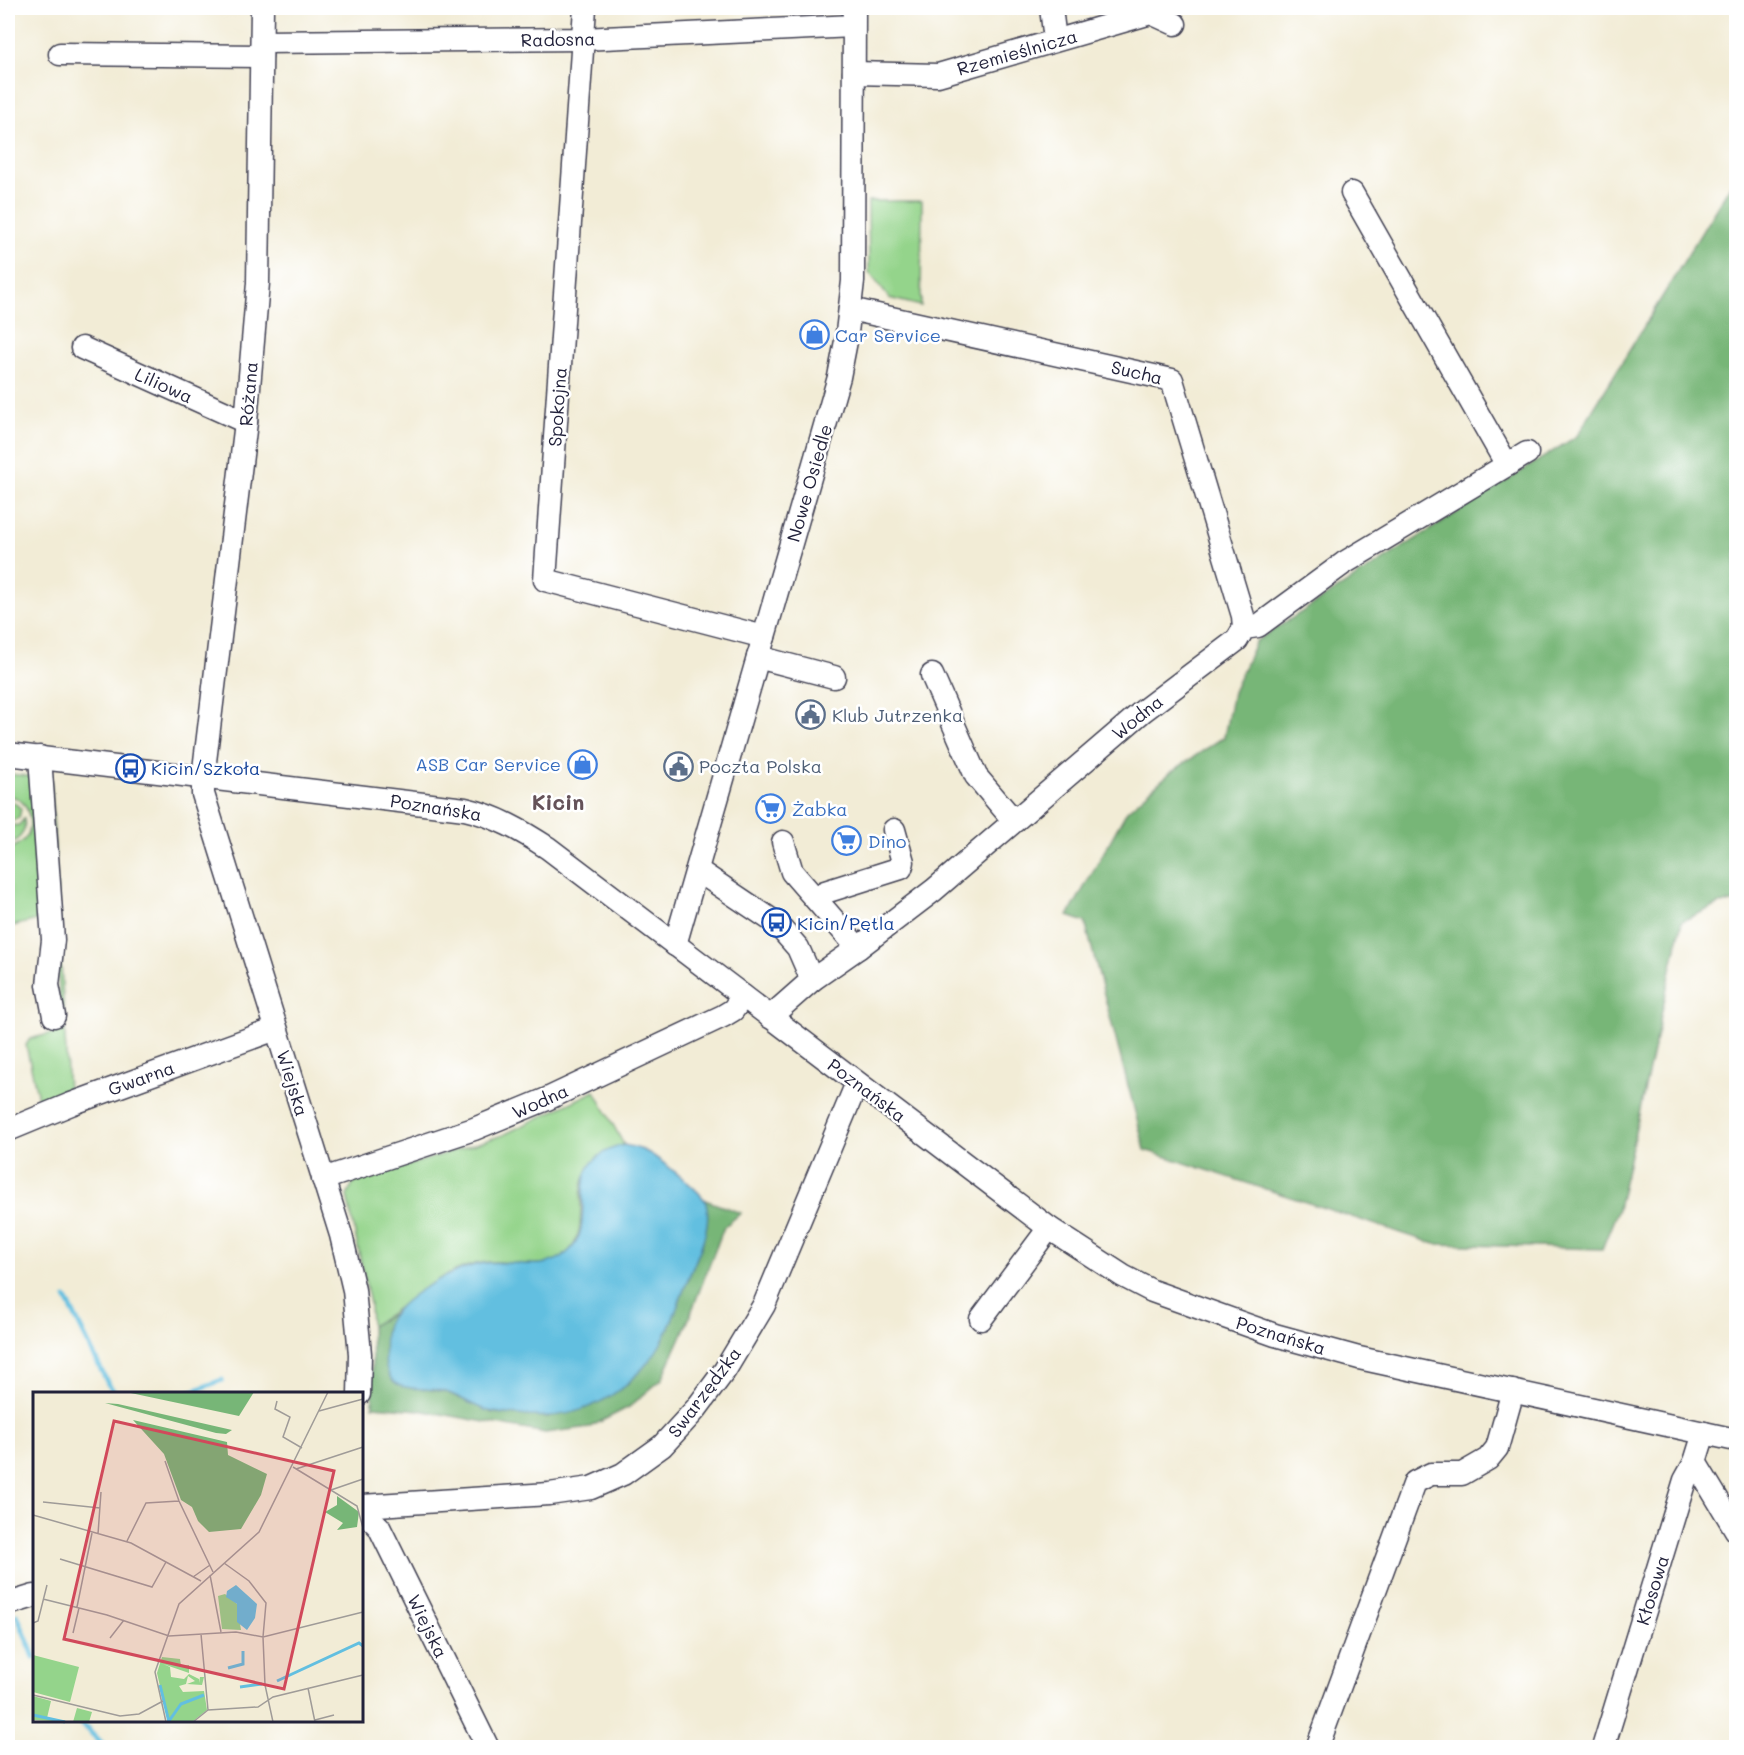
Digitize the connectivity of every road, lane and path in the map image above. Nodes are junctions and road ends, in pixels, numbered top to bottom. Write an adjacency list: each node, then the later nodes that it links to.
1 (262, 8): 8 (street, Różana)
2 (585, 8): 6 (street, Spokojna)
3 (1051, 8): 7 (street)
4 (854, 16): 6 (street, Radosna); 10 (street, Nowe Osiedle)
5 (1175, 24): 7 (street, Rzemieślnicza)
6 (583, 39): 8 (street, Radosna); 18 (street, Spokojna)
7 (1055, 40): 10 (street, Rzemieślnicza)
8 (262, 49): 9 (street, Radosna); 14 (street, Różana)
9 (60, 54)
10 (854, 73): 12 (street, Nowe Osiedle)
11 (1352, 193): 16 (street)
12 (850, 309): 17 (street, Sucha); 18 (street, Nowe Osiedle)
13 (82, 348): 14 (street, Liliowa)
14 (246, 422): 23 (street, Różana)
15 (1527, 453): 16 (street, Wodna)
16 (1507, 465): 17 (street, Wodna)
17 (1244, 628): 24 (street, Wodna)
18 (761, 647): 20 (street); 27 (street, Nowe Osiedle)
19 (932, 675): 24 (street)
20 (834, 677)
21 (8, 754): 22 (street, Poznańska)
22 (40, 757): 23 (street, Poznańska); 33 (street)
23 (203, 778): 29 (street, Poznańska); 35 (street, Wiejska)
24 (1014, 821): 30 (street, Wodna)
25 (894, 830): 28 (street)
26 (783, 842): 28 (street)
27 (697, 870): 29 (street, Nowe Osiedle); 31 (street)
28 (816, 899): 30 (street)
29 (675, 945): 32 (street, Poznańska)
30 (858, 948): 31 (street, Wodna)
31 (812, 980): 34 (street, Wodna)
32 (743, 996): 34 (street, Poznańska); 38 (street, Wodna)
33 (54, 1016)
34 (770, 1017): 36 (street, Poznańska)
35 (276, 1029): 37 (street, Gwarna); 38 (street, Wiejska)
36 (857, 1083): 39 (street, Poznańska); 46 (street, Swarzędzka)
37 (8, 1130)
38 (323, 1179): 41 (street, Wiejska)
39 (1050, 1228): 40 (street); 42 (street, Poznańska)
40 (981, 1319)
41 (359, 1392)
42 (1513, 1392): 43 (street, Poznańska); 52 (street)
43 (1704, 1433): 44 (street, Poznańska); 45 (street, Kłosowa)
44 (1737, 1440)
45 (1695, 1462): 48 (street); 53 (street, Kłosowa)
46 (363, 1508)
47 (363, 1509): 51 (street, Wiejska)
48 (1737, 1530)
49 (33, 1596): 50 (street)
50 (8, 1604)
51 (488, 1748)
52 (1317, 1748)
53 (1603, 1748)

